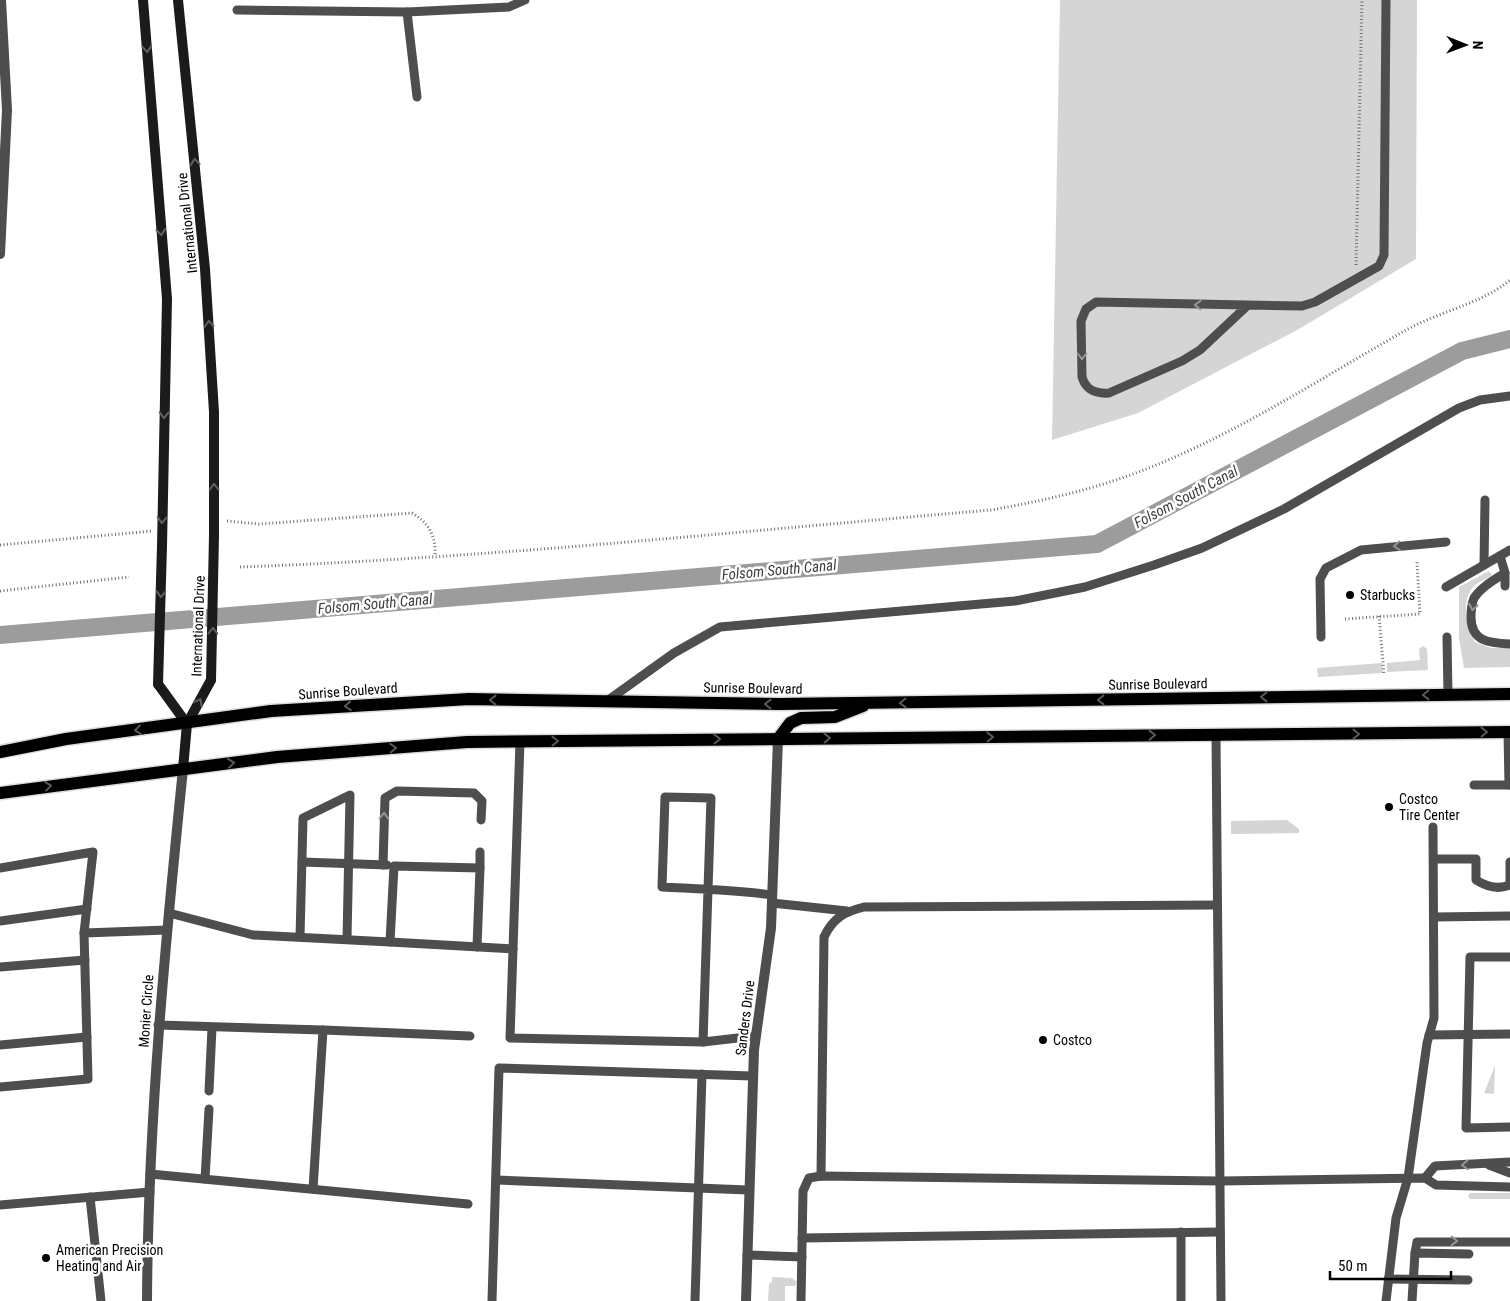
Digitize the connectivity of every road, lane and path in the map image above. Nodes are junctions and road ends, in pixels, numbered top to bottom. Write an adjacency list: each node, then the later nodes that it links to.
1 (1, 0): 10 (street)
2 (143, 0): 18 (main road, International Drive, one-way to 18)
3 (178, 0): 17 (main road, International Drive, one-way to 3)
4 (525, 0): 8 (lane)
5 (1362, 0): 12 (path)
6 (1386, 0): 14 (lane)
7 (237, 10): 8 (lane)
8 (407, 12): 9 (lane)
9 (417, 97)
10 (2, 196): 11 (street)
11 (0, 254)
12 (1356, 265)
13 (1510, 280): 22 (path)
14 (1247, 306): 14 (lane, one-way to 14)
15 (1510, 396): 39 (lane)
16 (1485, 500): 25 (lane)
17 (215, 521): 22 (path); 41 (main road, International Drive, one-way to 17, bridge)
18 (162, 530): 20 (path); 41 (main road, International Drive, one-way to 41, bridge)
19 (1446, 542): 33 (lane, one-way to 33)
20 (0, 545)
21 (1510, 550): 23 (lane)
22 (436, 556): 26 (path)
23 (1500, 556): 25 (lane); 28 (lane)
24 (1417, 562): 31 (path)
25 (1484, 565): 29 (lane)
26 (240, 566)
27 (129, 577): 30 (path)
28 (1506, 580): 35 (lane, one-way to 35)
29 (1446, 587)
30 (0, 591)
31 (1379, 616): 32 (path); 36 (path)
32 (1345, 619)
33 (1321, 637)
34 (1447, 637): 38 (lane)
35 (1510, 644)
36 (1384, 674)
37 (1510, 694): 38 (main road, Sunrise Boulevard)
38 (1448, 695): 40 (main road, Sunrise Boulevard, one-way to 40)
39 (607, 701): 40 (main road, Sunrise Boulevard, one-way to 39); 41 (main road, Sunrise Boulevard, one-way to 41)
40 (870, 703): 44 (main road)
41 (187, 724): 46 (main road, Sunrise Boulevard, one-way to 46); 47 (main road, Monier Circle)
42 (1509, 732): 43 (main road, one-way to 42); 48 (lane)
43 (1216, 735): 44 (main road, one-way to 43); 65 (lane)
44 (778, 739): 45 (main road, one-way to 44); 64 (street, Sanders Drive)
45 (520, 742): 47 (main road, one-way to 45); 78 (lane)
46 (0, 752)
47 (182, 769): 50 (main road, one-way to 47); 68 (street, Monier Circle)
48 (1509, 784): 49 (lane)
49 (1474, 785)
50 (0, 793)
51 (481, 820): 58 (lane, one-way to 51)
52 (1433, 827): 54 (lane)
53 (480, 852): 61 (lane)
54 (1434, 859): 62 (lane); 70 (lane)
55 (302, 862): 57 (lane); 57 (lane); 74 (lane)
56 (1510, 862): 62 (lane)
57 (349, 864): 58 (lane); 75 (lane)
58 (383, 865): 59 (lane)
59 (394, 866): 61 (lane); 76 (lane)
60 (0, 868): 66 (lane)
61 (480, 868): 77 (lane)
62 (1507, 889)
63 (709, 890): 63 (lane); 64 (lane); 91 (lane)
64 (772, 899): 67 (lane); 89 (street, Sanders Drive)
65 (1217, 905): 67 (lane); 108 (lane)
66 (87, 909): 71 (lane); 73 (lane)
67 (847, 911): 103 (lane)
68 (169, 913): 72 (street, Monier Circle); 74 (lane)
69 (1510, 916): 70 (lane)
70 (1434, 917): 87 (lane)
71 (0, 921)
72 (167, 930): 73 (lane); 82 (street, Monier Circle)
73 (84, 933): 80 (lane)
74 (300, 937): 75 (lane)
75 (347, 939): 76 (lane)
76 (390, 942): 77 (lane)
77 (476, 947): 78 (lane)
78 (513, 949): 91 (lane)
79 (1510, 957): 85 (lane)
80 (85, 960): 81 (lane); 90 (lane)
81 (0, 967)
82 (158, 1025): 83 (lane); 102 (street, Monier Circle)
83 (212, 1028): 84 (lane); 96 (lane)
84 (323, 1030): 88 (lane); 111 (lane)
85 (1468, 1033): 86 (lane); 87 (lane); 98 (lane)
86 (1510, 1034)
87 (1430, 1035): 104 (lane)
88 (470, 1036)
89 (755, 1036): 91 (lane); 94 (street, Sanders Drive)
90 (87, 1037): 92 (lane); 95 (lane)
91 (703, 1042)
92 (0, 1045)
93 (702, 1074): 94 (lane); 107 (lane); 110 (lane)
94 (752, 1076): 112 (street, Sanders Drive)
95 (0, 1087)
96 (209, 1091)
97 (209, 1109): 106 (lane)
98 (1510, 1127)
99 (1510, 1162): 100 (lane)
100 (1487, 1164): 101 (lane); 105 (lane, one-way to 105)
101 (1510, 1173)
102 (150, 1174): 106 (lane); 113 (street, Monier Circle)
103 (821, 1176): 108 (lane); 119 (lane)
104 (1408, 1178): 105 (lane); 108 (lane); 125 (lane)
105 (1425, 1178): 109 (lane)
106 (206, 1179): 111 (lane)
107 (496, 1180): 110 (lane); 130 (lane)
108 (1220, 1181): 118 (lane)
109 (1510, 1187)
110 (698, 1188): 112 (lane); 131 (lane)
111 (313, 1189): 115 (lane)
112 (748, 1190): 123 (street, Sanders Drive)
113 (150, 1192): 114 (lane); 129 (street, Monier Circle)
114 (90, 1197): 116 (lane); 128 (lane)
115 (468, 1204)
116 (0, 1205)
117 (1181, 1232): 118 (lane); 119 (lane); 134 (lane)
118 (1220, 1232): 135 (lane)
119 (802, 1238): 124 (lane)
120 (1510, 1242): 121 (lane, one-way to 120)
121 (1415, 1253): 122 (lane); 126 (lane)
122 (1469, 1254)
123 (747, 1255): 124 (lane); 132 (street, Sanders Drive)
124 (802, 1257): 133 (lane)
125 (1388, 1278): 126 (lane); 136 (lane)
126 (1414, 1280): 127 (lane); 137 (lane)
127 (1468, 1280)
128 (101, 1301)
129 (147, 1301)
130 (492, 1301)
131 (695, 1301)
132 (746, 1301)
133 (802, 1301)
134 (1181, 1301)
135 (1221, 1301)
136 (1386, 1301)
137 (1412, 1301)

